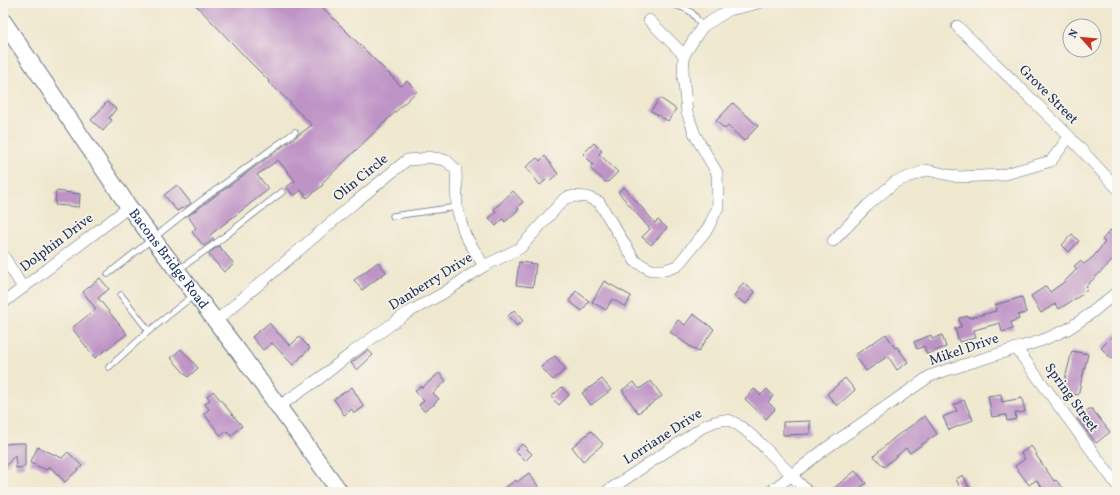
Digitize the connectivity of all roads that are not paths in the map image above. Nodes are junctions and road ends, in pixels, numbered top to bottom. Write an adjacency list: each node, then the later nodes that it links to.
1 (623, 3): 2 (lane)
2 (629, 3)
3 (666, 3): 8 (lane)
4 (759, 3): 8 (street)
5 (649, 20): 9 (street)
6 (3, 21): 14 (main road, Bacons Bridge Road)
7 (957, 26): 11 (street, Grove Street)
8 (702, 27): 9 (street)
9 (684, 55): 20 (street, Danberry Drive)
10 (295, 132): 17 (lane)
11 (1069, 137): 12 (street, Grove Street); 18 (street)
12 (1117, 188)
13 (282, 192): 21 (lane)
14 (129, 207): 17 (main road, Bacons Bridge Road); 23 (street, Dolphin Drive)
15 (457, 207): 16 (lane); 20 (street, Olin Circle); 28 (street, Olin Circle)
16 (393, 216)
17 (153, 238): 21 (main road, Bacons Bridge Road); 22 (lane)
18 (833, 241)
19 (3, 255): 23 (street)
20 (484, 266): 32 (street, Danberry Drive)
21 (178, 270): 26 (main road, Bacons Bridge Road)
22 (108, 274)
23 (23, 288): 27 (street, Dolphin Drive)
24 (1117, 292): 30 (street, Mikel Drive)
25 (120, 294): 29 (lane)
26 (195, 294): 28 (main road, Bacons Bridge Road); 29 (lane)
27 (3, 303)
28 (216, 321): 32 (main road, Bacons Bridge Road)
29 (149, 331): 31 (lane)
30 (1016, 348): 33 (street, Mikel Drive); 34 (street, Spring Street)
31 (109, 367)
32 (278, 407): 35 (main road, Bacons Bridge Road)
33 (791, 476): 36 (street, Lorriane Drive); 37 (street, Mikel Drive); 38 (street, Lorriane Drive)
34 (1117, 485)
35 (340, 492)
36 (606, 492)
37 (770, 492)
38 (808, 492)

